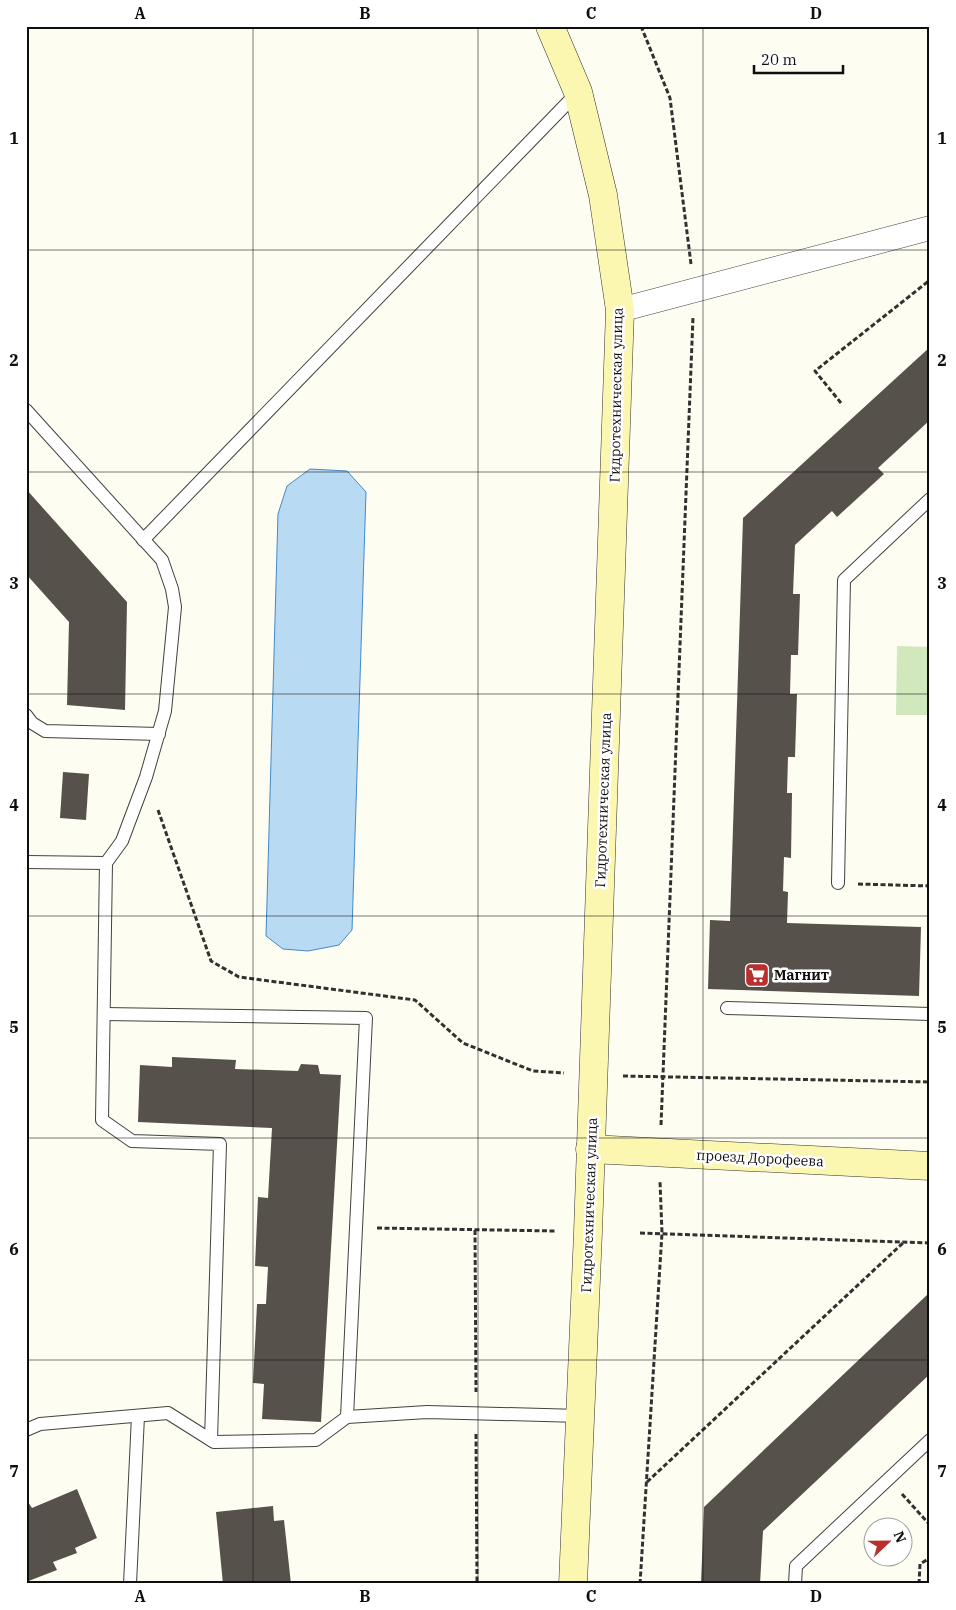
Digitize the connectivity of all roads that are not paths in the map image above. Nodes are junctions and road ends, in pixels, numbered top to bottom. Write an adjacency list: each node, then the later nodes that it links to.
1 (550, 26): 2 (main road, Гидротехническая улица)
2 (578, 92): 4 (main road, Гидротехническая улица); 7 (lane)
3 (930, 228): 4 (street)
4 (620, 310): 16 (main road, Гидротехническая улица)
5 (26, 410): 7 (lane)
6 (930, 499): 12 (lane)
7 (143, 540): 9 (lane)
8 (26, 715): 9 (lane)
9 (159, 734): 11 (lane)
10 (26, 862): 11 (lane)
11 (106, 863): 14 (lane)
12 (838, 883)
13 (727, 1008): 15 (lane)
14 (104, 1014): 20 (lane); 22 (lane)
15 (930, 1014)
16 (590, 1149): 17 (main road, проезд Дорофеева); 19 (main road, Гидротехническая улица)
17 (930, 1166)
18 (138, 1416): 21 (lane); 22 (lane); 24 (lane)
19 (580, 1416): 20 (lane); 25 (main road, Гидротехническая улица)
20 (348, 1418): 22 (lane)
21 (26, 1430)
22 (211, 1440)
23 (930, 1440): 26 (lane)
24 (130, 1584)
25 (573, 1584)
26 (795, 1584)

